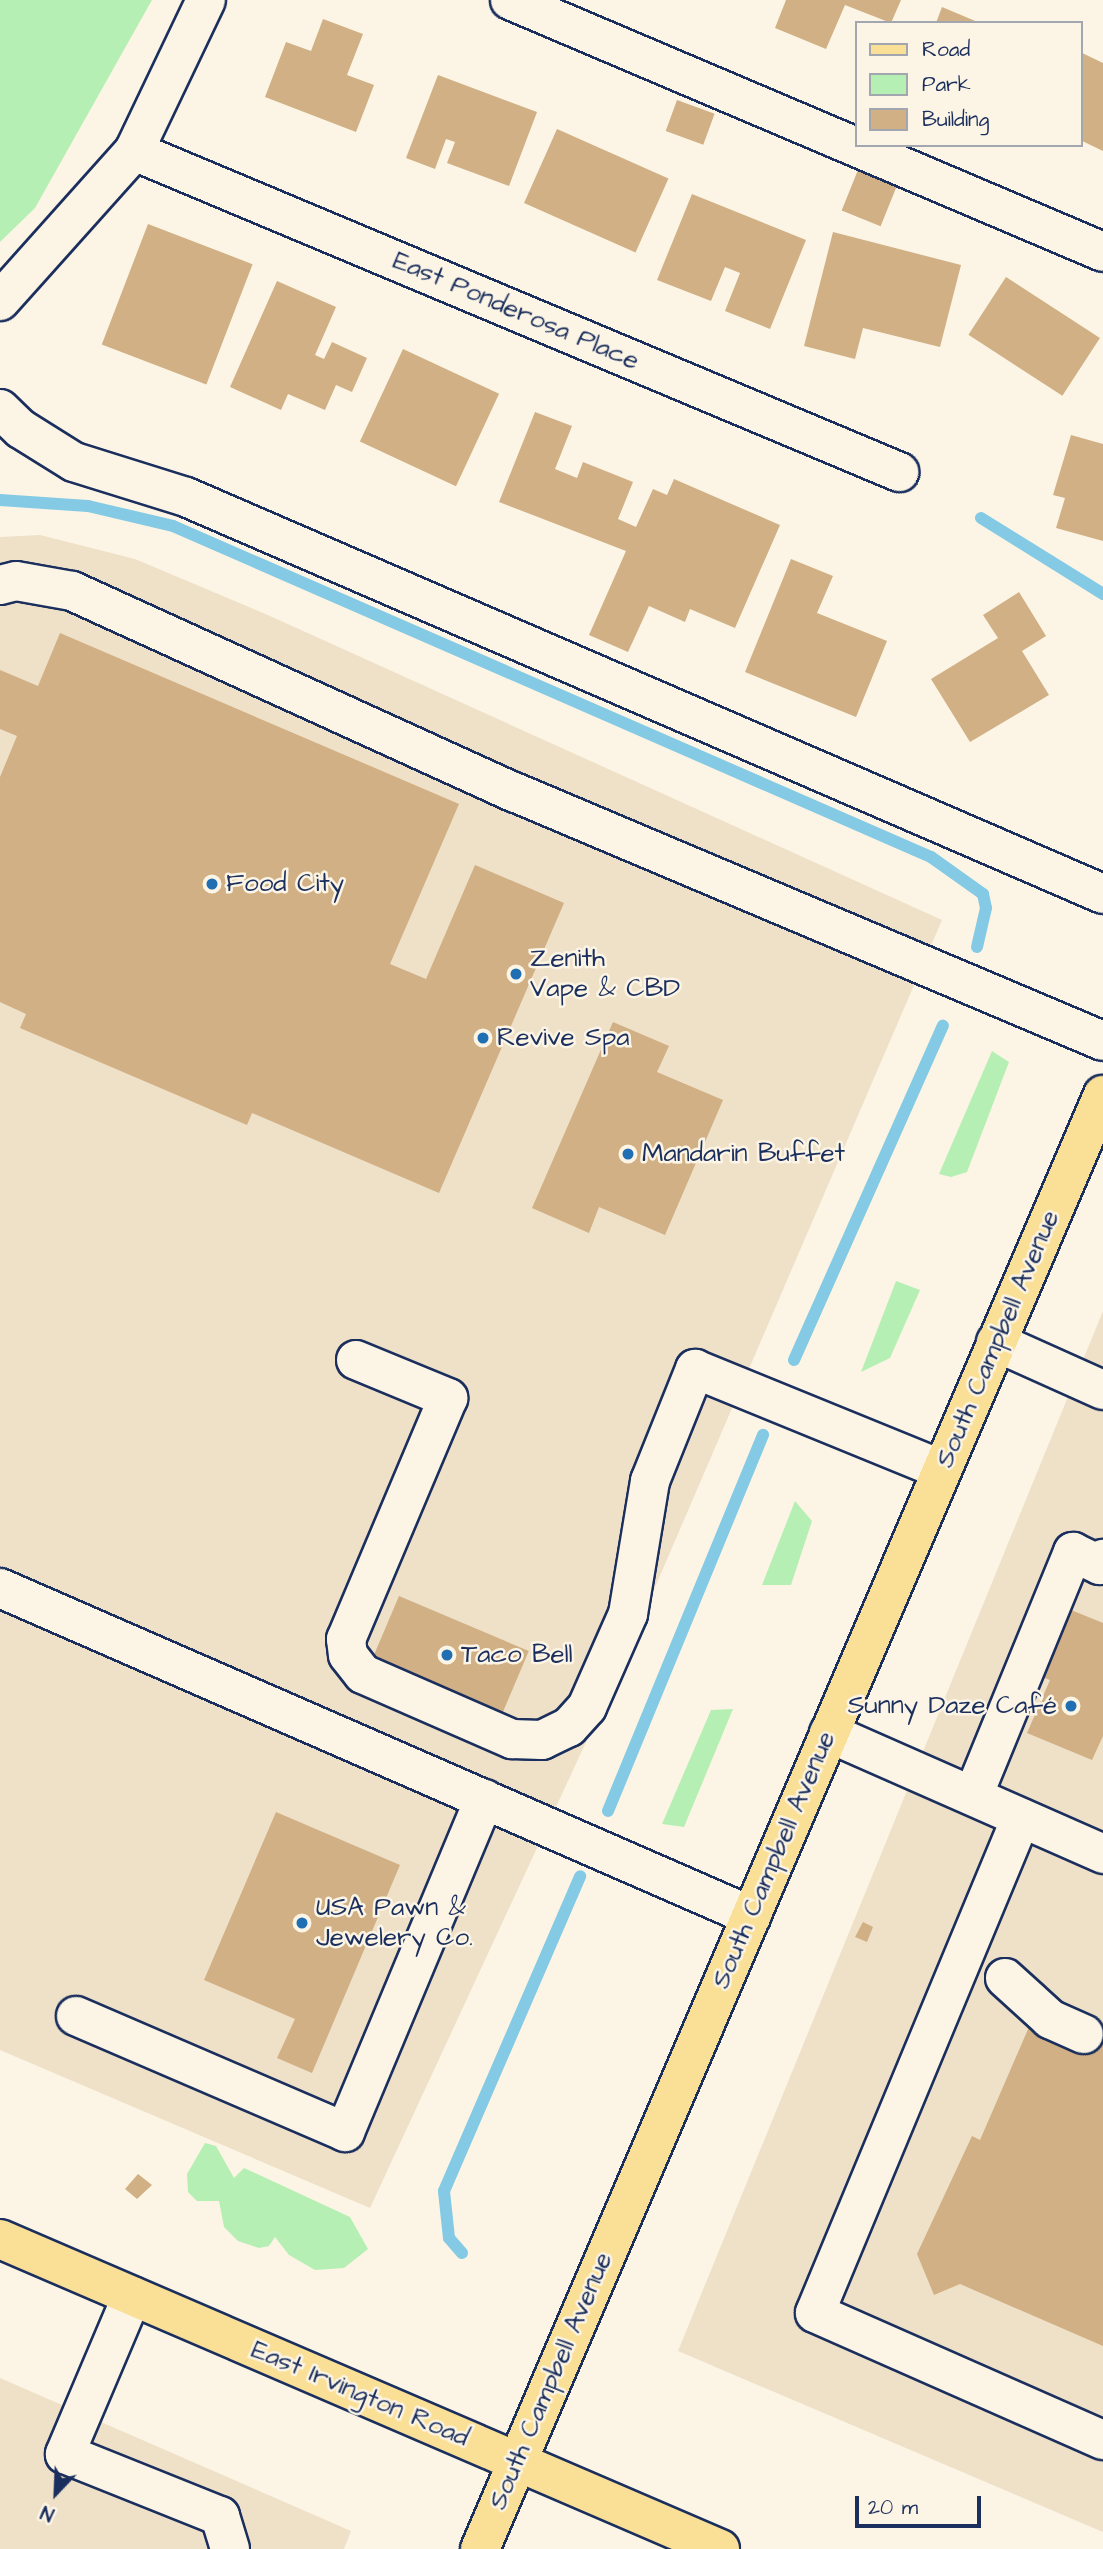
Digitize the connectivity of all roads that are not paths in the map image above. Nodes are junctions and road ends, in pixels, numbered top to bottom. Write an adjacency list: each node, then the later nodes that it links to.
1 (206, 0): 5 (street)
2 (510, 0): 3 (street)
3 (855, 147)
4 (856, 147): 6 (street)
5 (134, 151): 7 (street); 9 (street, East Ponderosa Place)
6 (1103, 252)
7 (0, 301)
8 (0, 409): 11 (street)
9 (899, 472)
10 (0, 585): 12 (street)
11 (1103, 894)
12 (1103, 1041)
13 (1103, 1095): 14 (main road, South Campbell Avenue)
14 (996, 1342): 16 (street); 17 (main road, South Campbell Avenue)
15 (356, 1360): 17 (street)
16 (1103, 1390)
17 (942, 1470): 20 (main road, South Campbell Avenue)
18 (1103, 1559): 21 (street)
19 (0, 1588): 22 (street)
20 (829, 1733): 21 (street); 25 (main road, South Campbell Avenue)
21 (972, 1797): 23 (street)
22 (484, 1800): 25 (street); 27 (street)
23 (1021, 1818): 24 (street); 31 (street)
24 (1103, 1854)
25 (751, 1916): 32 (main road, South Campbell Avenue)
26 (1005, 1978): 28 (street)
27 (76, 2017)
28 (1084, 2034)
29 (0, 2239): 30 (main road, East Irvington Road)
30 (132, 2296): 32 (main road, East Irvington Road); 33 (street)
31 (1103, 2440)
32 (516, 2462): 34 (main road, South Campbell Avenue); 35 (main road, East Irvington Road)
33 (230, 2549)
34 (480, 2549)
35 (720, 2549)

